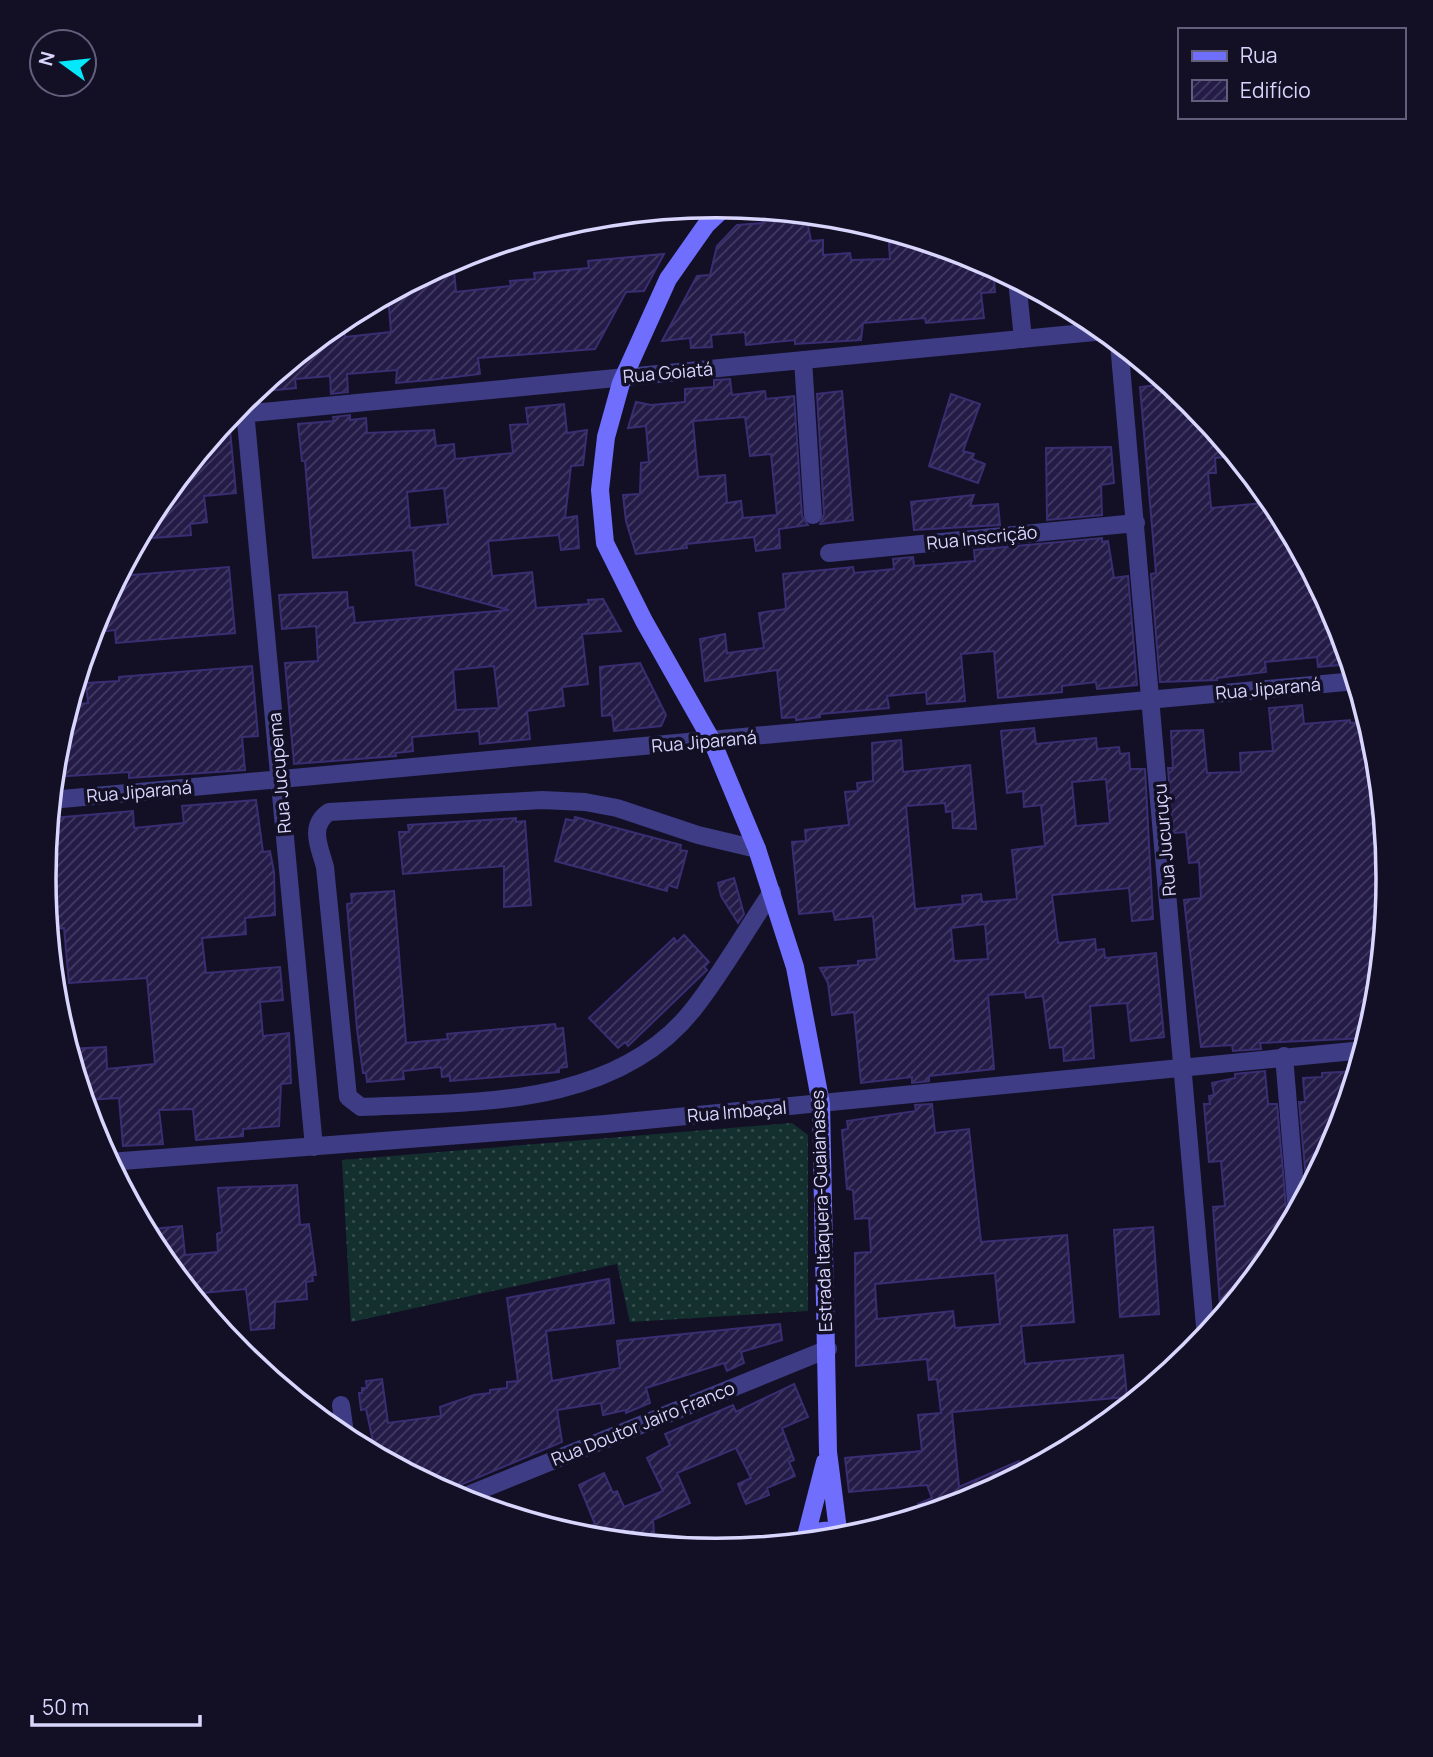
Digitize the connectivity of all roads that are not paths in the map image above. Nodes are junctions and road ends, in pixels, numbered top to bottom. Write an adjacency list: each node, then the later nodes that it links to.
1 (713, 218): 7 (main road, Estrada Itaquera-Guaianases)
2 (1018, 291): 4 (street)
3 (1088, 333): 4 (street, Rua Goiatá)
4 (1023, 340): 6 (street, Rua Goiatá)
5 (1120, 355): 11 (street, Rua Jucuruçu)
6 (803, 360): 7 (street, Rua Goiatá); 10 (street)
7 (624, 377): 8 (street, Rua Goiatá); 15 (main road, Estrada Itaquera-Guaianases)
8 (252, 408)
9 (241, 420): 16 (street, Rua Jucupema)
10 (813, 515)
11 (1136, 523): 12 (street, Rua Inscrição); 14 (street, Rua Jucuruçu)
12 (829, 552)
13 (1347, 682): 14 (street, Rua Jiparaná)
14 (1152, 699): 15 (street, Rua Jiparaná); 22 (street, Rua Jucuruçu)
15 (712, 741): 16 (street, Rua Jiparaná); 18 (main road, Estrada Itaquera-Guaianases)
16 (281, 779): 17 (street, Rua Jiparaná); 24 (street, Rua Jucupema)
17 (61, 799)
18 (757, 849): 19 (main road, Estrada Itaquera-Guaianases); 19 (street)
19 (772, 892): 23 (main road, Estrada Itaquera-Guaianases)
20 (1353, 1051): 21 (street, Rua Imbaçal)
21 (1284, 1056): 22 (street, Rua Imbaçal); 26 (street)
22 (1185, 1069): 23 (street, Rua Imbaçal); 27 (street, Rua Jucuruçu)
23 (821, 1104): 24 (street, Rua Imbaçal); 28 (main road, Estrada Itaquera-Guaianases)
24 (314, 1147): 25 (street, Rua Imbaçal)
25 (120, 1162)
26 (1296, 1196)
27 (1205, 1323)
28 (828, 1349): 31 (main road, Estrada Itaquera-Guaianases); 32 (street, Rua Doutor Jairo Franco)
29 (341, 1405): 30 (street)
30 (344, 1424)
31 (828, 1452): 33 (main road, Estrada Itaquera-Guaianases); 34 (main road, Estrada Itaquera-Guaianases)
32 (474, 1493)
33 (845, 1526)
34 (804, 1533)

